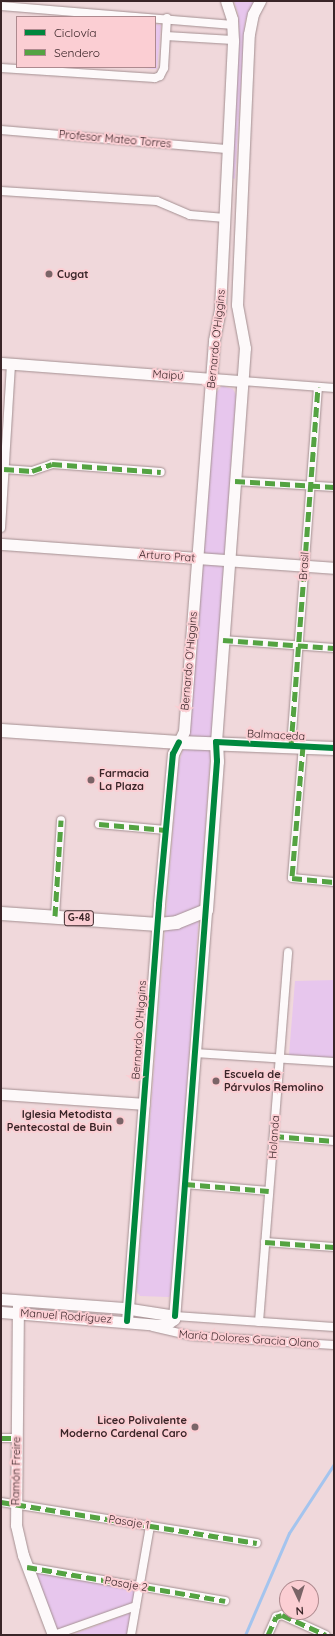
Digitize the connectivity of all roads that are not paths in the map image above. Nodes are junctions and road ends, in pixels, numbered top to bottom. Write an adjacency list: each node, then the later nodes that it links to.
1 (226, 1): 7 (street, Bernardo O'Higgins)
2 (260, 1): 12 (street, Bernardo O'Higgins)
3 (1, 6): 4 (street)
4 (139, 16)
5 (156, 17): 6 (street)
6 (167, 18): 7 (street); 8 (street)
7 (233, 25): 9 (street, Bernardo O'Higgins)
8 (166, 36): 9 (street); 10 (street)
9 (233, 40): 11 (street, Bernardo O'Higgins)
10 (1, 68)
11 (230, 127): 12 (street); 14 (street, Bernardo O'Higgins)
12 (245, 128): 16 (street, Bernardo O'Higgins)
13 (1, 130): 14 (street, Profesor Mateo Torres)
14 (229, 149): 15 (street, Bernardo O'Higgins)
15 (227, 187): 16 (street); 18 (street, Bernardo O'Higgins)
16 (242, 187): 21 (street, Bernardo O'Higgins)
17 (1, 191): 18 (street)
18 (225, 218): 20 (street, Bernardo O'Higgins)
19 (6, 364): 20 (street, Maipú); 24 (street)
20 (212, 378): 21 (street, Maipú); 31 (street, Bernardo O'Higgins)
21 (243, 381): 22 (street, Maipú); 26 (street, Bernardo O'Higgins)
22 (318, 387): 23 (street, Maipú); 27 (street, Brasil)
23 (334, 388)
24 (4, 469): 25 (street); 29 (street)
25 (161, 472)
26 (235, 481): 27 (street); 32 (street, Bernardo O'Higgins)
27 (311, 486): 28 (street); 33 (street, Brasil)
28 (334, 487)
29 (1, 528)
30 (1, 544): 31 (street, Arturo Prat)
31 (198, 558): 32 (street, Arturo Prat); 39 (street, Bernardo O'Higgins)
32 (229, 560): 33 (street, Arturo Prat); 35 (street, Bernardo O'Higgins)
33 (305, 566): 34 (street, Arturo Prat); 36 (street, Brasil)
34 (334, 568)
35 (222, 640): 36 (street); 40 (street, Bernardo O'Higgins)
36 (298, 645): 37 (street); 41 (street, Brasil)
37 (334, 648)
38 (1, 730): 39 (main road, Balmaceda)
39 (179, 742): 40 (main road, Balmaceda); 45 (street, Bernardo O'Higgins)
40 (216, 742): 41 (main road, Balmaceda); 47 (main road, Bernardo O'Higgins)
41 (297, 746): 42 (main road, Balmaceda); 46 (street)
42 (334, 748)
43 (61, 820): 49 (street)
44 (99, 824): 45 (street)
45 (166, 830): 50 (street, Bernardo O'Higgins)
46 (334, 882)
47 (206, 910): 50 (main road, G-48); 52 (street, Bernardo O'Higgins)
48 (1, 913): 49 (main road, G-48)
49 (55, 916): 50 (main road, G-48)
50 (158, 924): 56 (street, Bernardo O'Higgins)
51 (288, 952): 53 (street, Holanda)
52 (195, 1052): 53 (street); 59 (street, Bernardo O'Higgins)
53 (280, 1059): 54 (street); 57 (street, Holanda)
54 (334, 1062)
55 (1, 1094): 56 (street)
56 (144, 1104): 65 (street, Bernardo O'Higgins)
57 (274, 1136): 58 (street); 60 (street, Holanda)
58 (334, 1141)
59 (185, 1184): 60 (street); 68 (street, Bernardo O'Higgins)
60 (269, 1191): 61 (street, Holanda)
61 (265, 1242): 62 (street); 70 (street, Holanda)
62 (334, 1247)
63 (1, 1299): 64 (street, Manuel Rodríguez)
64 (18, 1300): 65 (street, Manuel Rodríguez); 67 (street, Ramón Freire)
65 (127, 1308): 68 (street, Manuel Rodríguez); 69 (street, Bernardo O'Higgins)
66 (1, 1312): 67 (street, Manuel Rodríguez)
67 (18, 1313): 69 (street, Manuel Rodríguez); 75 (street, Ramón Freire)
68 (175, 1316): 70 (street, Manuel Rodríguez); 71 (street, Manuel Rodríguez)
69 (126, 1321): 71 (street, Manuel Rodríguez)
70 (259, 1322): 72 (street, Manuel Rodríguez)
71 (143, 1324): 73 (street, María Dolores Gracia Olano)
72 (334, 1327)
73 (334, 1345)
74 (1, 1438): 75 (street)
75 (16, 1438): 77 (street, Ramón Freire)
76 (1, 1502): 77 (street, Pasaje 1)
77 (15, 1504): 78 (street, Pasaje 1); 80 (street, Ramón Freire)
78 (150, 1526): 79 (street, Pasaje 1); 81 (street)
79 (257, 1543)
80 (27, 1567): 81 (street, Pasaje 2); 84 (street, Ramón Freire)
81 (139, 1586): 82 (street, Pasaje 2); 83 (street)
82 (225, 1601)
83 (136, 1606): 84 (street); 85 (street)
84 (53, 1635)
85 (131, 1635)
86 (268, 1635): 87 (street)
87 (326, 1635)

